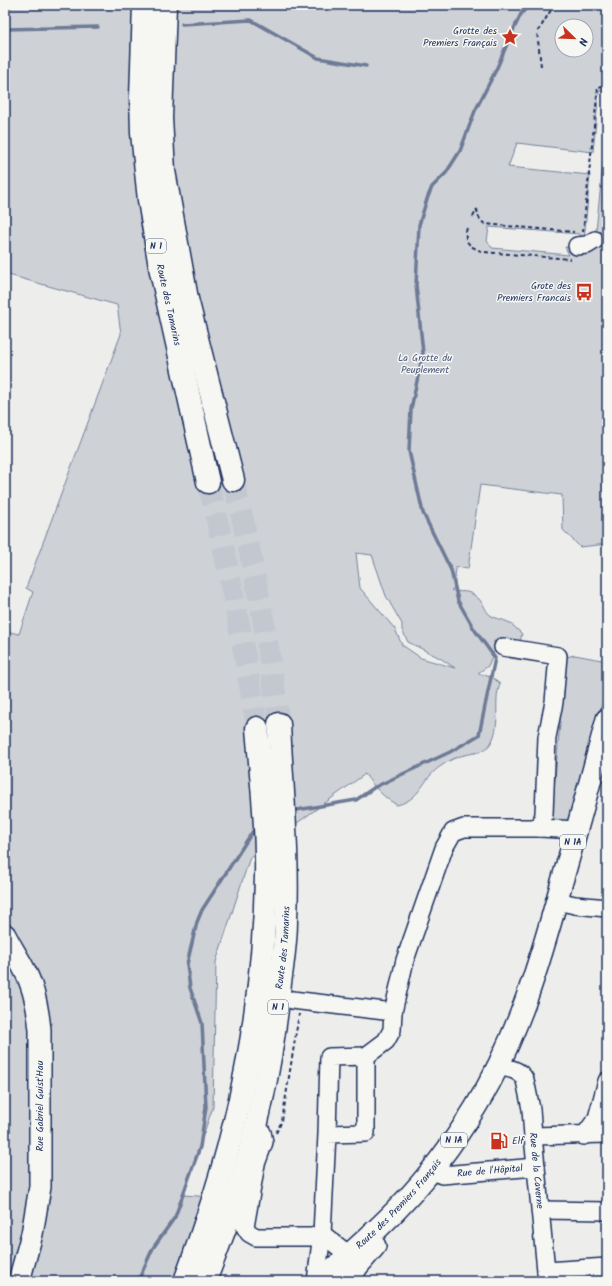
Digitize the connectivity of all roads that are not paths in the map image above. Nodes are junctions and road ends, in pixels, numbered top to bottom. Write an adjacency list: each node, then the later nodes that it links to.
1 (144, 5): 4 (highway, Route des Tamarins / N 1)
2 (165, 5): 3 (highway, Route des Tamarins / N 1)
3 (233, 480)
4 (208, 482)
5 (503, 647): 9 (street)
6 (607, 719): 10 (main road, Route des Premiers Français / N 1A)
7 (279, 724): 35 (highway, Route des Tamarins / N 1)
8 (257, 728): 34 (highway, Route des Tamarins / N 1)
9 (540, 828): 10 (street); 15 (street)
10 (576, 830): 11 (main road, Route des Premiers Français / N 1A)
11 (557, 901): 12 (street); 17 (main road, Route des Premiers Français / N 1A)
12 (607, 908)
13 (5, 935): 33 (main road, Rue Gabriel Guist'Hau)
14 (296, 1000): 15 (street)
15 (393, 1012): 16 (street)
16 (366, 1056): 21 (street); 21 (street)
17 (504, 1068): 23 (street, Rue de la Caverne); 26 (main road, Route des Premiers Français / N 1A); 30 (main road, Route des Premiers Français / N 1A)
18 (607, 1081): 19 (street)
19 (597, 1118): 22 (street); 24 (street)
20 (269, 1133): 29 (street)
21 (327, 1134): 29 (street)
22 (607, 1134): 24 (street)
23 (533, 1136): 24 (street); 25 (street, Rue de la Caverne)
24 (584, 1136)
25 (536, 1167): 26 (street, Rue de l'Hôpital); 27 (street, Rue de la Caverne)
26 (442, 1174): 30 (main road, Route des Premiers Français / N 1A)
27 (541, 1210): 28 (street); 32 (street, Rue de la Caverne)
28 (607, 1211)
29 (321, 1242): 30 (street); 36 (street)
30 (349, 1267): 37 (main road, Route des Premiers Français / N 1A)
31 (607, 1267): 32 (street)
32 (547, 1276)
33 (19, 1281)
34 (185, 1281)
35 (205, 1281)
36 (316, 1281)
37 (319, 1281)

